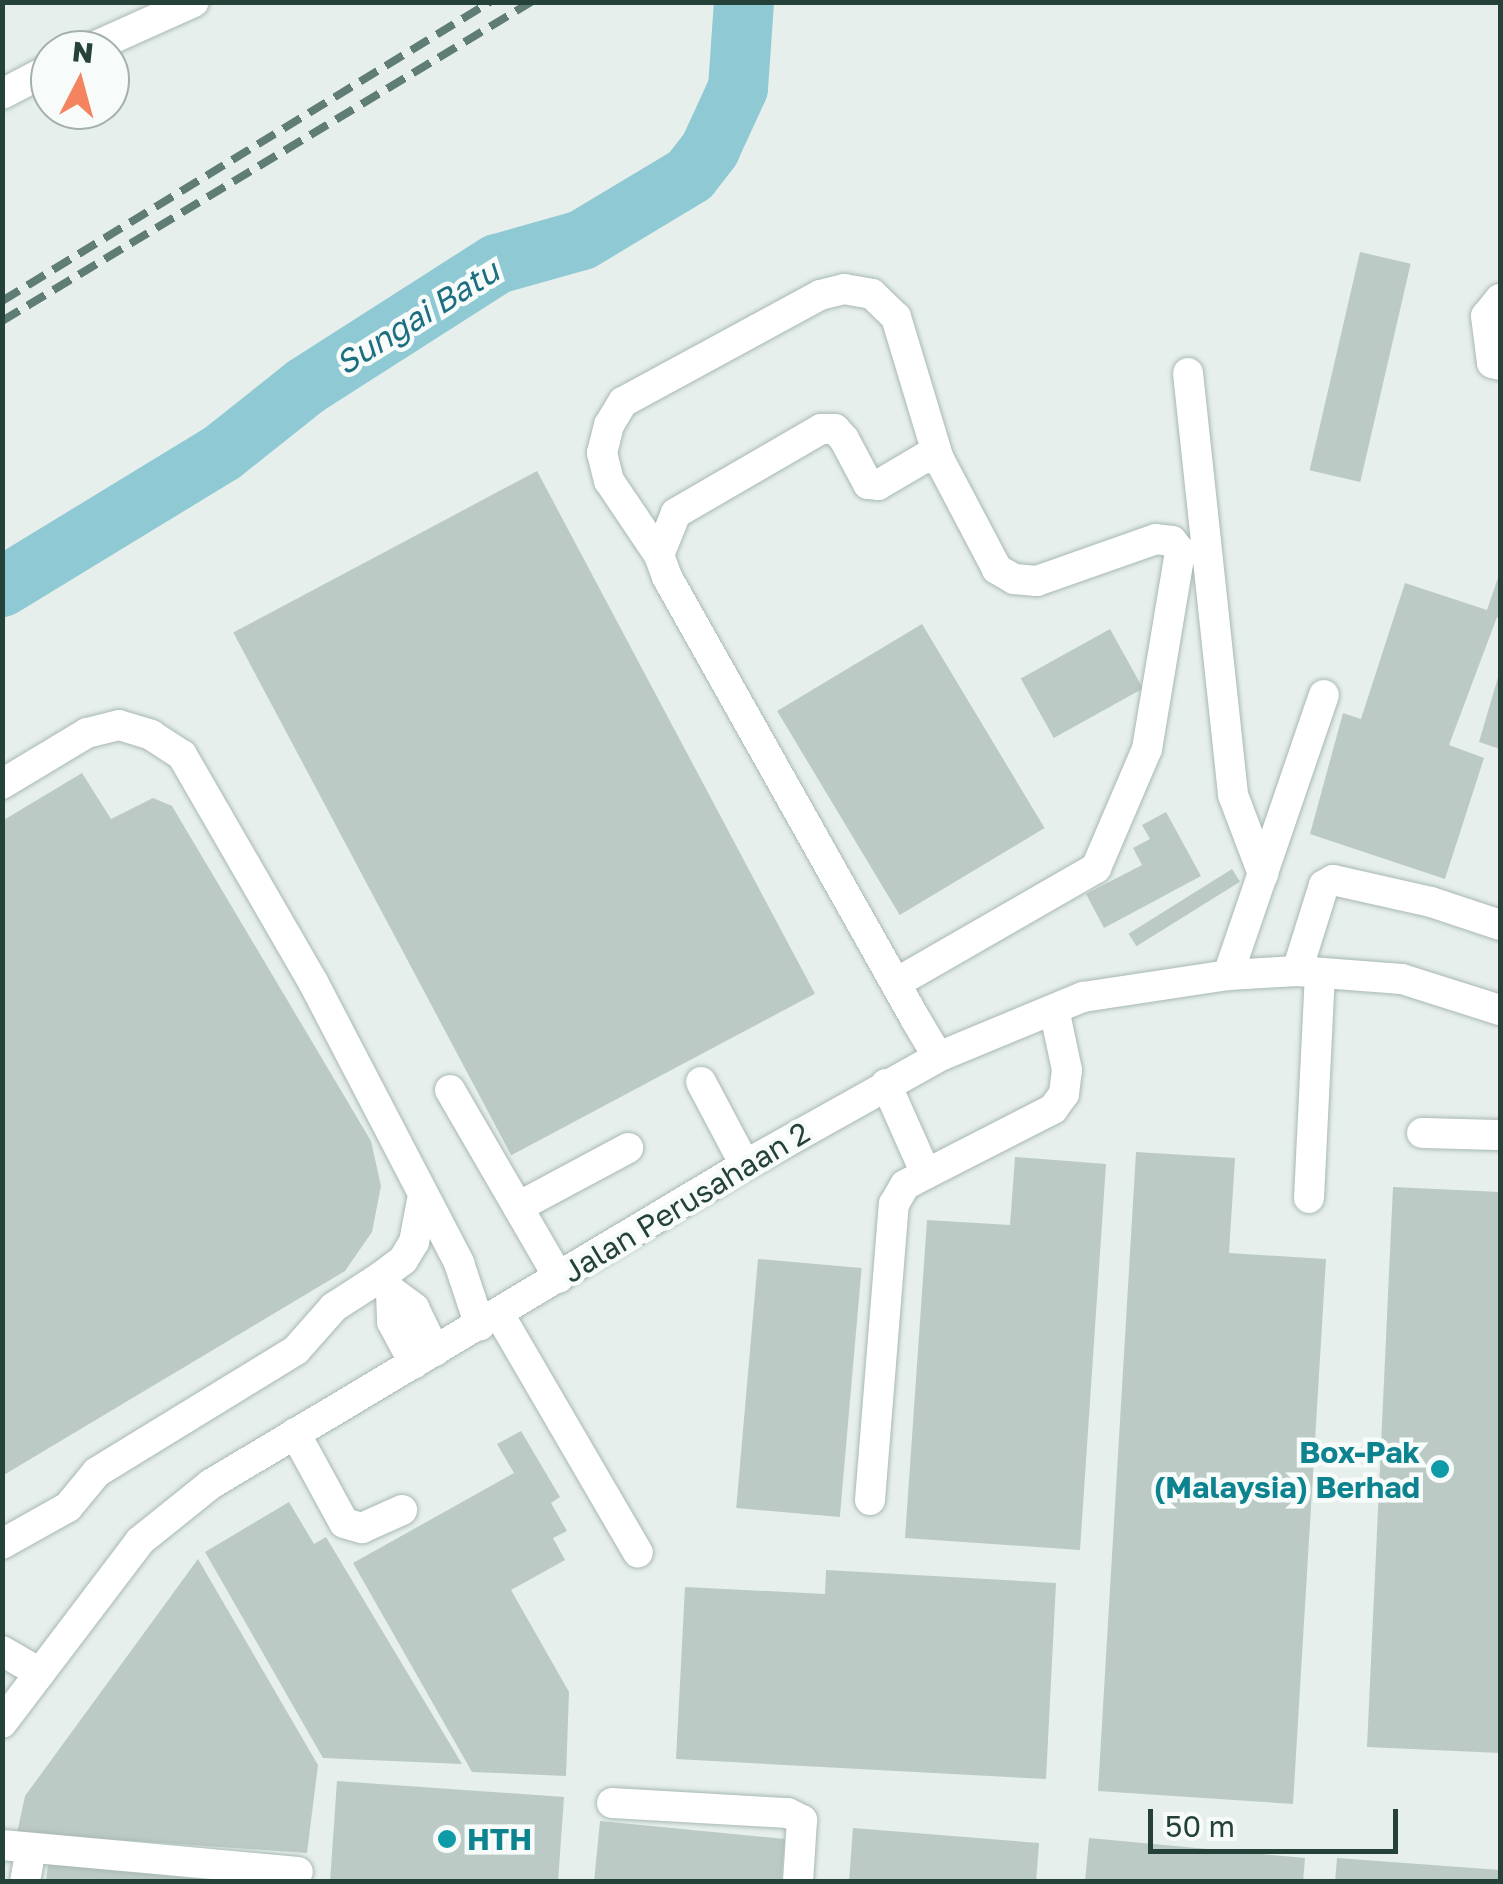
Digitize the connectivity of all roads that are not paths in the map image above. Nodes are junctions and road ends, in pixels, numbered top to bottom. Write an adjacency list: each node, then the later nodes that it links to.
1 (194, 2): 2 (street)
2 (130, 31)
3 (30, 79): 4 (street)
4 (2, 94)
5 (1500, 299): 6 (street)
6 (1500, 365)
7 (1188, 373): 12 (street)
8 (939, 459): 9 (street); 9 (street); 16 (street)
9 (658, 555): 16 (street)
10 (1324, 695): 12 (street)
11 (2, 784): 28 (street)
12 (1262, 874): 15 (street)
13 (1500, 925): 14 (street)
14 (1308, 972): 15 (street, Jalan Perusahaan 2); 18 (street, Jalan Perusahaan 2); 29 (street)
15 (1228, 974): 17 (street, Jalan Perusahaan 2)
16 (896, 984): 19 (street)
17 (1054, 1009): 19 (street, Jalan Perusahaan 2); 27 (street)
18 (1500, 1010)
19 (938, 1057): 21 (street, Jalan Perusahaan 2)
20 (701, 1082): 26 (street)
21 (886, 1084): 26 (street, Jalan Perusahaan 2); 27 (street)
22 (450, 1090): 30 (street)
23 (1422, 1132): 24 (street)
24 (1500, 1135)
25 (628, 1148): 30 (street)
26 (745, 1165): 31 (street, Jalan Perusahaan 2)
27 (926, 1174): 36 (street)
28 (424, 1195): 32 (street); 33 (street)
29 (1309, 1198)
30 (518, 1207): 31 (street)
31 (559, 1278): 33 (street, Jalan Perusahaan 2)
32 (386, 1283): 34 (street); 38 (street)
33 (489, 1320): 34 (street, Jalan Perusahaan 2); 39 (street)
34 (424, 1357): 35 (street, Jalan Perusahaan 2)
35 (295, 1433): 37 (street); 41 (street, Jalan Perusahaan 2)
36 (870, 1500)
37 (402, 1510)
38 (2, 1544)
39 (638, 1553)
40 (2, 1651): 41 (street)
41 (40, 1672): 42 (street, Jalan Perusahaan 2)
42 (2, 1723)
43 (612, 1803): 47 (street)
44 (17, 1846): 45 (street); 46 (street)
45 (298, 1872)
46 (25, 1882)
47 (798, 1882)

